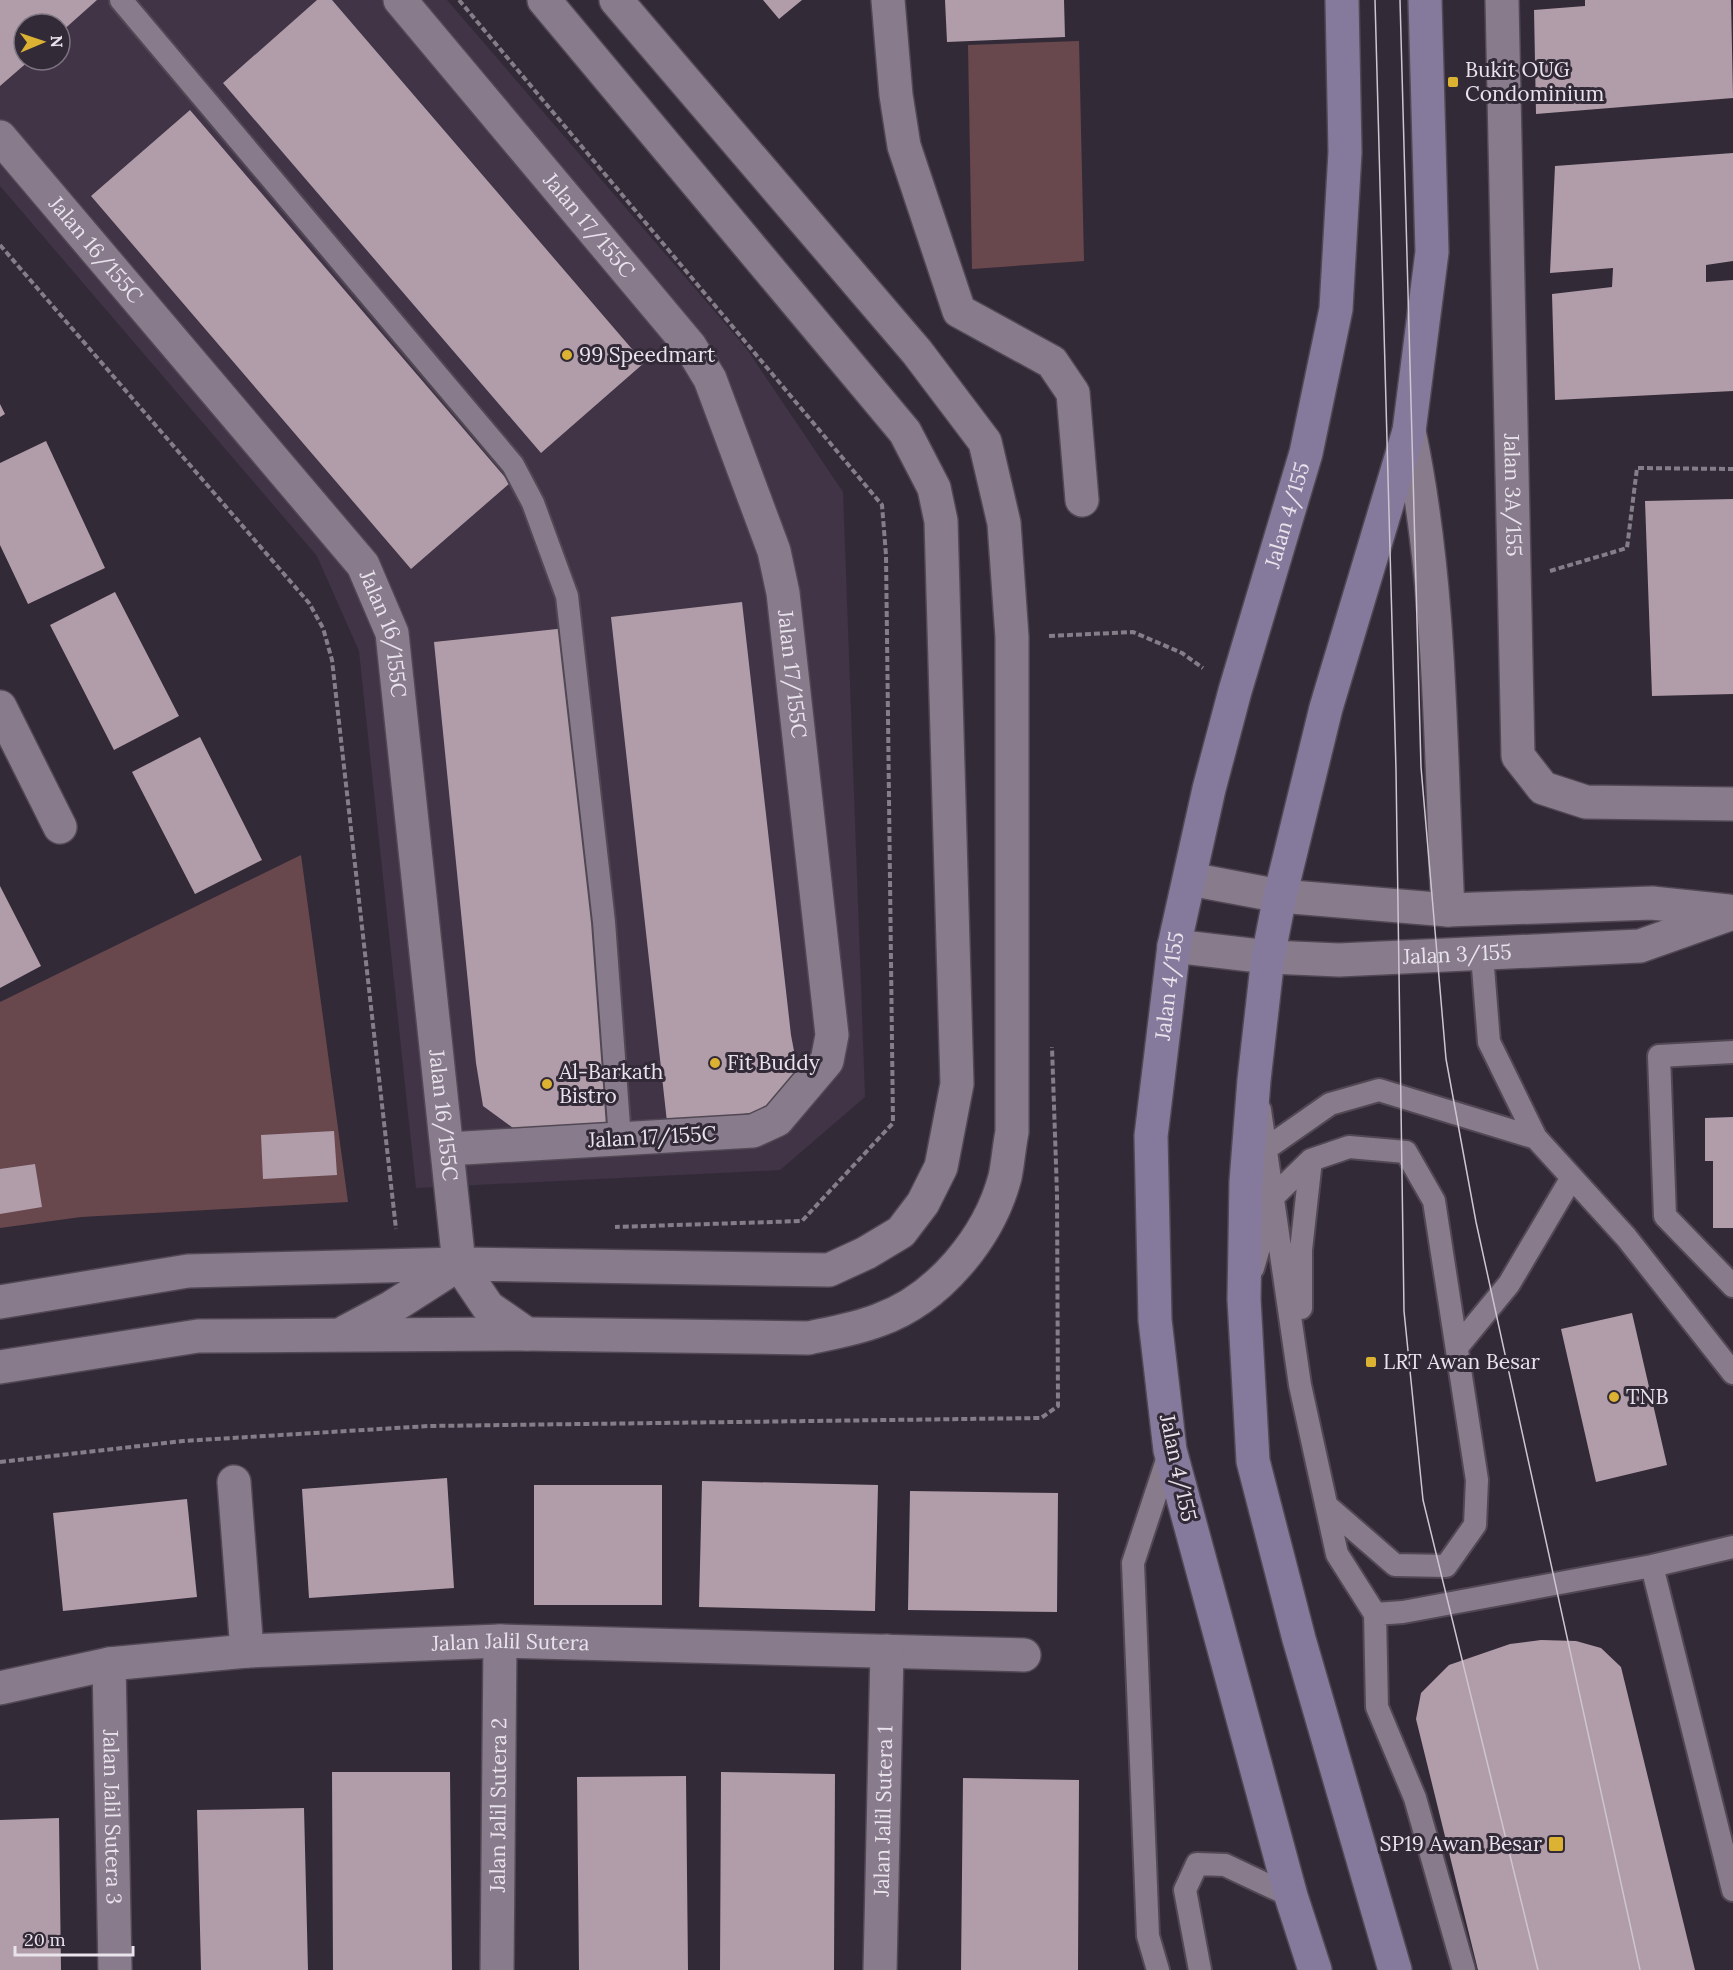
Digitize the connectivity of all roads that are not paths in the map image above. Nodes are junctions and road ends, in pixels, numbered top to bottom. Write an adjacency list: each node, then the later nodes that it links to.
1 (121, 0): 25 (lane)
2 (400, 0): 25 (street, Jalan 17/155C)
3 (544, 0): 31 (street)
4 (616, 0): 35 (street)
5 (888, 0): 11 (street)
6 (1342, 0): 15 (street, Jalan 4/155)
7 (1425, 0): 10 (street)
8 (1502, 0): 13 (street, Jalan 3A/155)
9 (0, 137): 27 (street, Jalan 16/155C)
10 (1409, 431): 16 (street); 17 (street)
11 (1082, 500)
12 (0, 707): 14 (street)
13 (1733, 804)
14 (60, 827)
15 (1190, 879): 16 (street, Jalan 3/155); 19 (street, Jalan 4/155)
16 (1280, 896): 17 (street, Jalan 3/155); 21 (street)
17 (1448, 910): 18 (street, Jalan 3/155)
18 (1733, 913): 20 (street, Jalan 3/155)
19 (1174, 946): 21 (street, Jalan 3/155); 40 (street, Jalan 4/155)
20 (1482, 955): 21 (street, Jalan 3/155); 24 (lane)
21 (1268, 957): 23 (street)
22 (1733, 1052): 32 (lane)
23 (1254, 1080): 26 (lane); 30 (street)
24 (1536, 1138): 26 (lane); 29 (lane)
25 (620, 1139): 27 (street, Jalan 17/155C)
26 (1267, 1148): 30 (lane); 30 (lane)
27 (448, 1149): 31 (street, Jalan 16/155C)
28 (1311, 1160): 30 (lane); 36 (lane); 39 (lane)
29 (1571, 1179): 36 (lane); 38 (lane)
30 (1260, 1189): 39 (lane); 60 (street)
31 (459, 1264): 33 (street); 34 (street); 35 (street)
32 (1733, 1286)
33 (0, 1302)
34 (342, 1334): 35 (street); 37 (street)
35 (527, 1334)
36 (1458, 1346): 42 (lane)
37 (0, 1367)
38 (1733, 1373)
39 (1300, 1385): 42 (lane)
40 (1170, 1450): 53 (street, Jalan 4/155); 57 (lane)
41 (234, 1482): 47 (street)
42 (1327, 1506): 45 (lane)
43 (1733, 1548): 44 (lane)
44 (1652, 1566): 45 (lane); 52 (lane)
45 (1375, 1614): 61 (lane)
46 (500, 1641): 47 (street, Jalan Jalil Sutera); 48 (street, Jalan Jalil Sutera); 55 (street, Jalan Jalil Sutera 2)
47 (247, 1651): 50 (street, Jalan Jalil Sutera)
48 (887, 1651): 49 (street, Jalan Jalil Sutera); 56 (street, Jalan Jalil Sutera 1)
49 (1024, 1655)
50 (109, 1664): 51 (street, Jalan Jalil Sutera); 54 (street, Jalan Jalil Sutera 3)
51 (0, 1688)
52 (1733, 1890)
53 (1291, 1896): 58 (lane); 59 (street, Jalan 4/155)
54 (115, 1970)
55 (497, 1970)
56 (879, 1970)
57 (1158, 1970)
58 (1200, 1970)
59 (1315, 1970)
60 (1395, 1970)
61 (1464, 1970)

